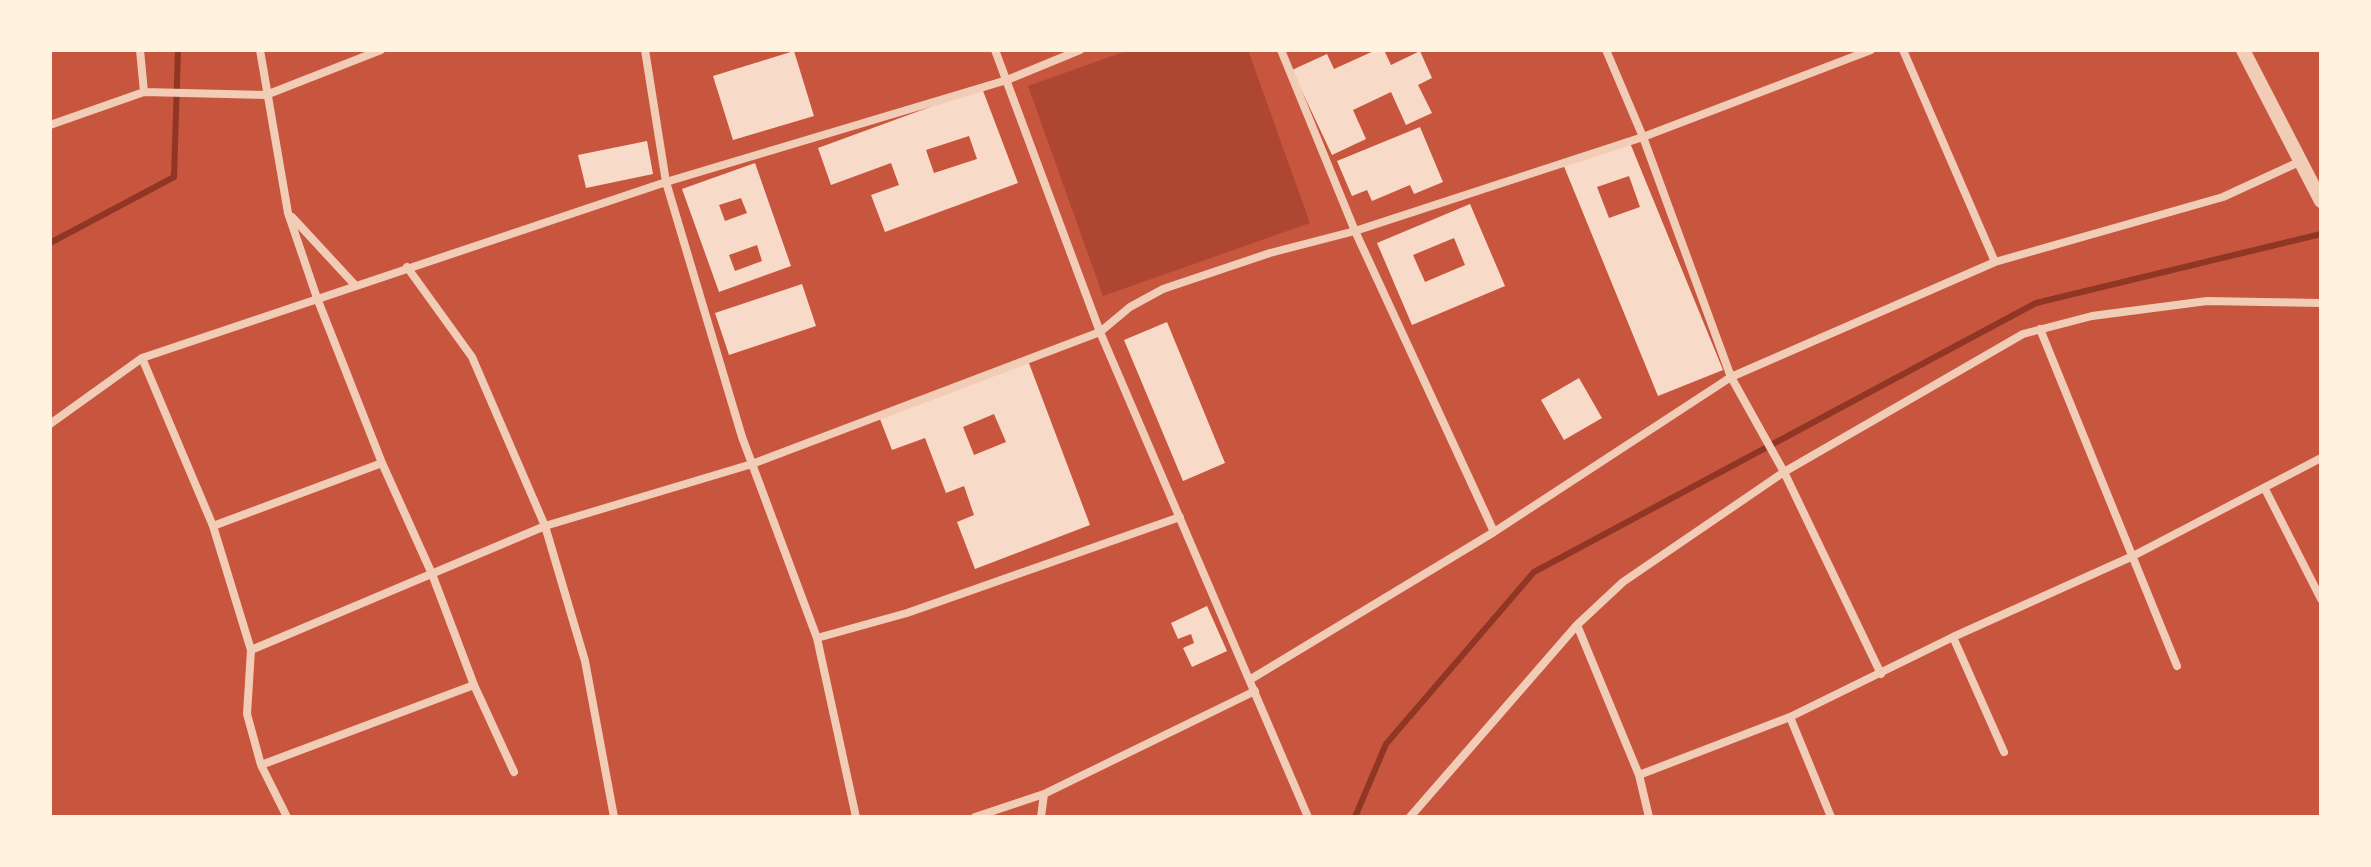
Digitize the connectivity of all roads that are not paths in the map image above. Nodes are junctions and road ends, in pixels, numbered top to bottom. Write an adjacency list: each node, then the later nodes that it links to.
1 (140, 50): 13 (street)
2 (260, 50): 14 (street)
3 (381, 50): 14 (street)
4 (645, 50): 18 (street)
5 (995, 50): 12 (street)
6 (1080, 50): 12 (street)
7 (1281, 50): 21 (street)
8 (1606, 50): 16 (street)
9 (1871, 50): 16 (street)
10 (1903, 50): 22 (street)
11 (2243, 50): 17 (street)
12 (1007, 80): 18 (street); 28 (street)
13 (144, 92): 14 (street); 15 (street)
14 (266, 95): 20 (street)
15 (50, 125)
16 (1643, 137): 21 (street); 30 (street)
17 (2302, 168): 19 (street); 22 (street)
18 (666, 182): 23 (street); 34 (street)
19 (2321, 201)
20 (288, 213): 24 (street); 25 (street)
21 (1355, 231): 28 (street); 40 (street)
22 (1995, 262): 30 (street)
23 (407, 267): 24 (street); 39 (street)
24 (354, 284): 25 (street)
25 (317, 298): 29 (street); 33 (street)
26 (2321, 303): 27 (street)
27 (2040, 329): 35 (street); 41 (street)
28 (1100, 332): 34 (street); 37 (street)
29 (142, 358): 31 (street); 38 (street)
30 (1731, 377): 35 (street); 40 (street)
31 (50, 424)
32 (2321, 458): 36 (street)
33 (382, 463): 38 (street); 42 (street)
34 (752, 464): 39 (street); 46 (street)
35 (1784, 472): 44 (street); 49 (street)
36 (2265, 489): 41 (street); 43 (street)
37 (1180, 517): 46 (street); 50 (street)
38 (213, 526): 47 (street)
39 (545, 526): 42 (street); 60 (street)
40 (1494, 532): 50 (street)
41 (2133, 556): 45 (street); 48 (street)
42 (432, 574): 47 (street); 51 (street)
43 (2321, 599)
44 (1577, 625): 57 (street); 65 (street)
45 (1953, 637): 49 (street); 54 (street)
46 (817, 638): 61 (street)
47 (251, 650): 55 (street)
48 (2177, 666)
49 (1881, 674): 53 (street)
50 (1251, 679): 52 (street)
51 (474, 685): 55 (street); 56 (street)
52 (1255, 691): 58 (street); 64 (street)
53 (1790, 717): 57 (street); 67 (street)
54 (2004, 752)
55 (261, 765): 59 (street)
56 (514, 772)
57 (1639, 775): 66 (street)
58 (1044, 794): 62 (street); 63 (street)
59 (287, 817)
60 (614, 817)
61 (856, 817)
62 (975, 817)
63 (1041, 817)
64 (1308, 817)
65 (1410, 817)
66 (1649, 817)
67 (1831, 817)

